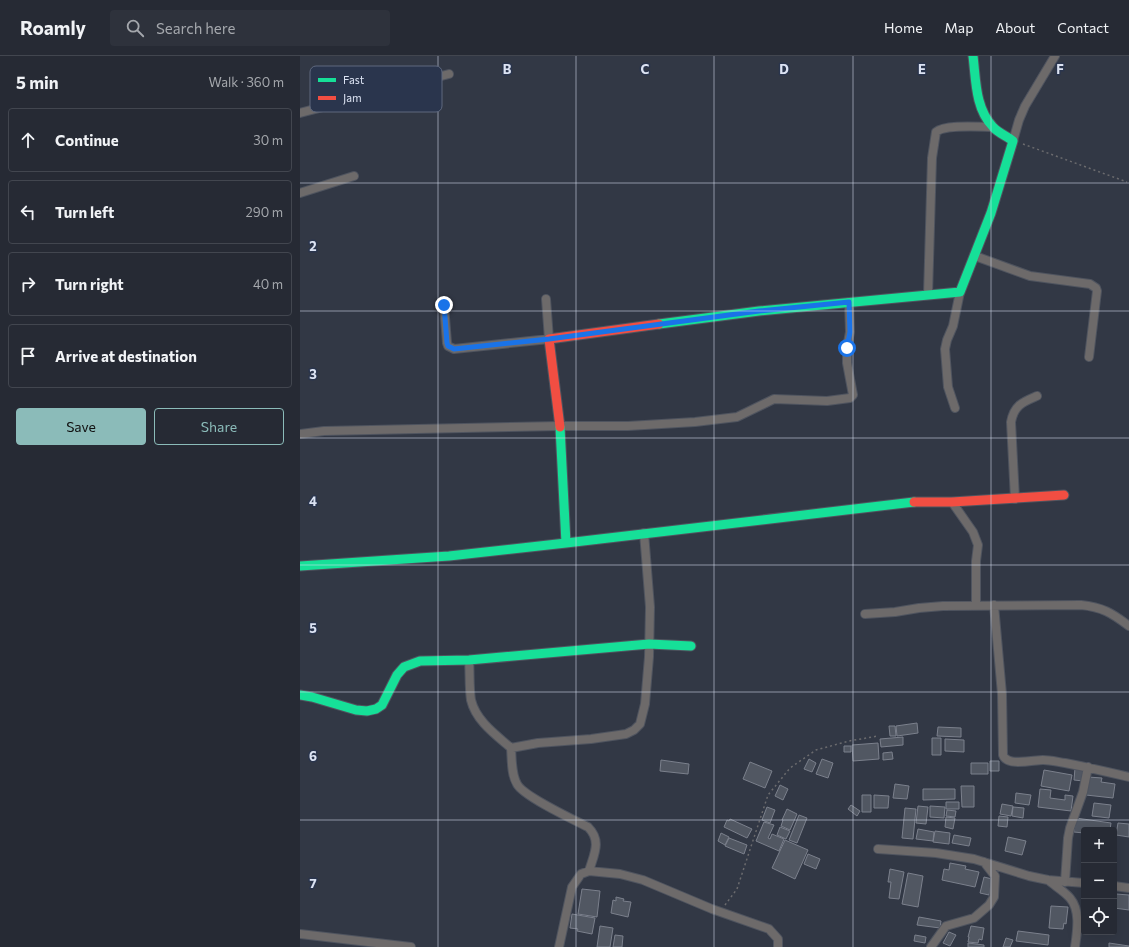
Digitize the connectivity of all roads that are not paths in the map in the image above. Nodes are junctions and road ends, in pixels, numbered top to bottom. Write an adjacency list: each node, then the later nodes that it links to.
1 (973, 56): 7 (street)
2 (1055, 56): 8 (street)
3 (449, 74): 4 (street)
4 (442, 76)
5 (310, 110): 6 (street)
6 (300, 113)
7 (993, 127): 8 (street); 13 (street)
8 (1013, 141): 11 (street)
9 (354, 176): 10 (street)
10 (300, 193)
11 (975, 256): 12 (street); 18 (street)
12 (960, 292): 13 (street); 20 (street)
13 (928, 295): 15 (street)
14 (546, 299): 17 (street)
15 (849, 302): 17 (street); 21 (street)
16 (444, 305): 17 (street)
17 (549, 339): 21 (street)
18 (1089, 357)
19 (1037, 396): 24 (street)
20 (955, 408)
21 (560, 426): 22 (street); 27 (street)
22 (300, 434)
23 (1064, 495): 24 (street)
24 (1015, 499): 25 (street)
25 (952, 502): 26 (street); 30 (street)
26 (644, 533): 27 (street); 33 (street)
27 (566, 543): 28 (street)
28 (300, 566)
29 (994, 605): 30 (street); 32 (street); 38 (street)
30 (976, 606): 31 (street)
31 (865, 614)
32 (1129, 626)
33 (648, 644): 34 (street); 35 (street); 37 (street)
34 (691, 646)
35 (469, 660): 36 (street); 37 (street)
36 (300, 695)
37 (511, 748): 42 (street)
38 (1088, 767): 39 (street); 44 (street)
39 (1129, 777)
40 (878, 849): 41 (street)
41 (984, 862): 43 (street); 52 (street)
42 (589, 871): 50 (street); 51 (street)
43 (1048, 880): 44 (street); 53 (street)
44 (1065, 882): 45 (street)
45 (1081, 883)
46 (1117, 886): 47 (street)
47 (1129, 888)
48 (300, 934): 49 (street)
49 (411, 947)
50 (559, 947)
51 (778, 947)
52 (931, 947)
53 (1075, 947)

